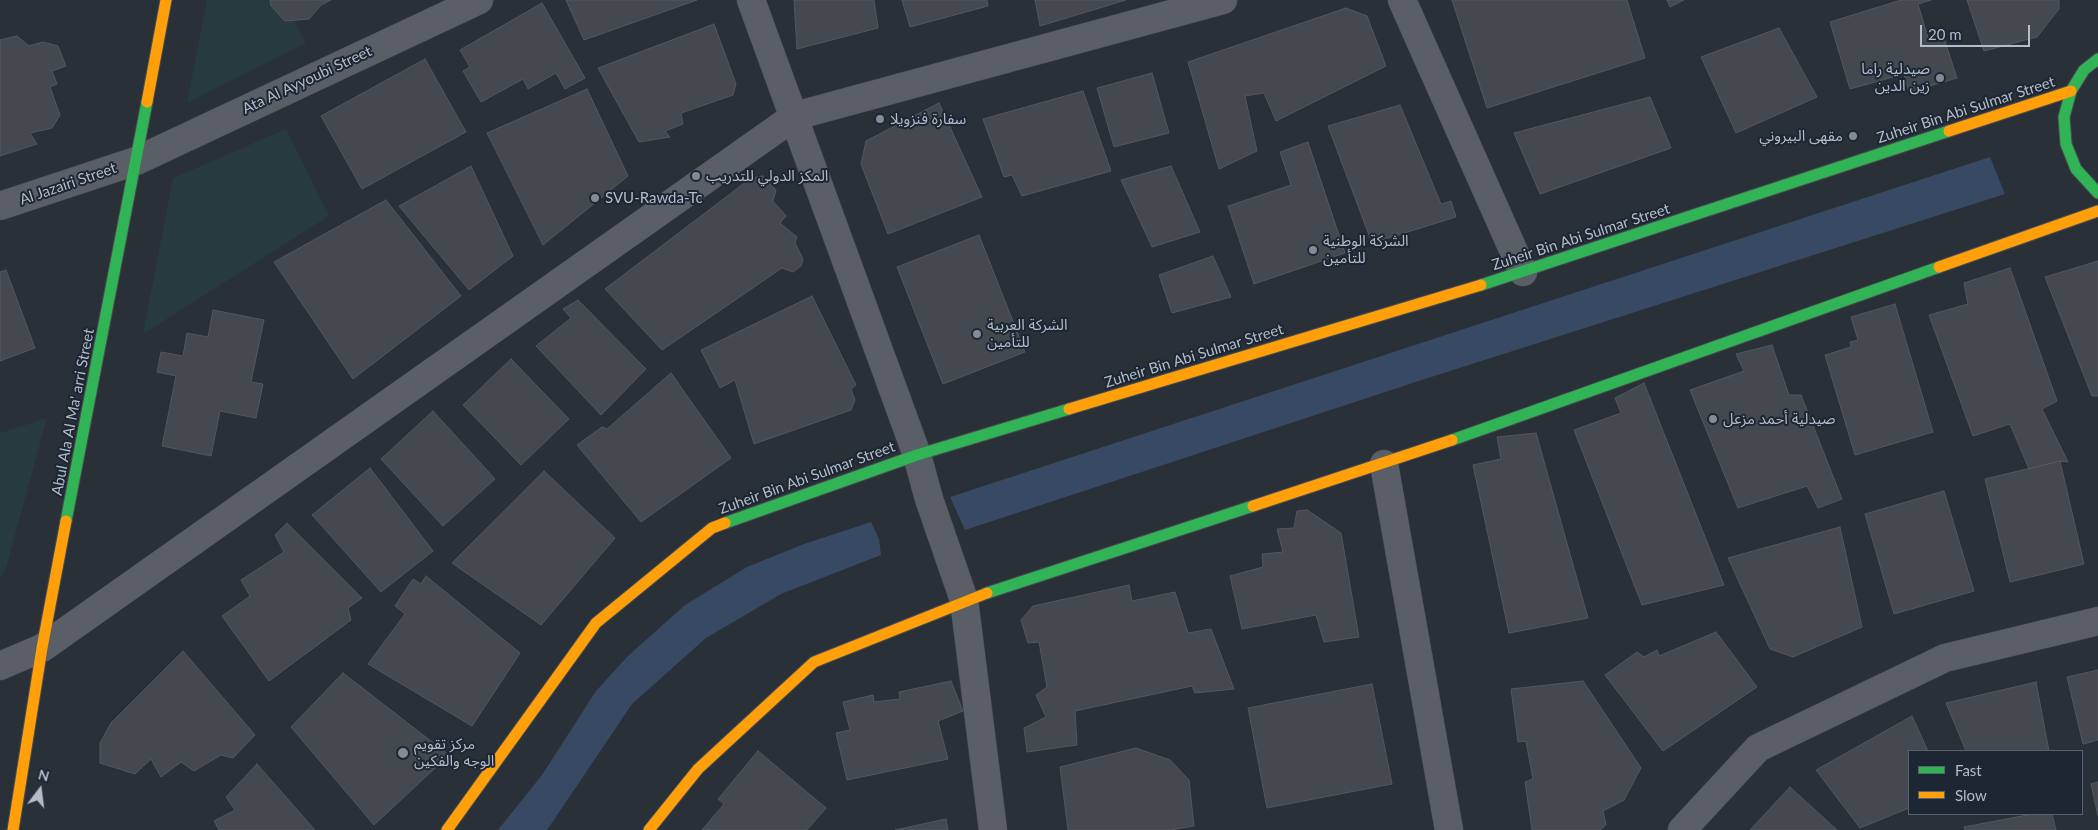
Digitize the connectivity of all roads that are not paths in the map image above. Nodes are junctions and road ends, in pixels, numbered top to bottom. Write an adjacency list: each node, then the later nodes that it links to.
1 (166, 0): 9 (street, Abul Ala Al Ma' arri Street)
2 (479, 0): 9 (street, Ata Al Ayyoubi Street)
3 (751, 0): 8 (street)
4 (1223, 0): 8 (street)
5 (1402, 0): 13 (street)
6 (2098, 59): 7 (street)
7 (2071, 91): 10 (street); 13 (street, Zuheir Bin Abi Sulmar Street)
8 (795, 116): 14 (street); 18 (street)
9 (136, 161): 11 (street, Al Jazairi Street); 18 (street, Abul Ala Al Ma' arri Street)
10 (2098, 193)
11 (0, 206)
12 (2098, 212): 15 (street)
13 (1523, 272): 14 (street, Zuheir Bin Abi Sulmar Street)
14 (917, 454): 16 (street); 21 (street, Zuheir Bin Abi Sulmar Street)
15 (1384, 464): 16 (street); 24 (street)
16 (964, 600): 22 (street); 23 (street)
17 (2098, 621): 25 (street)
18 (42, 648): 19 (street); 20 (street, Abul Ala Al Ma' arri Street)
19 (0, 666)
20 (13, 830)
21 (447, 830)
22 (650, 830)
23 (993, 830)
24 (1449, 830)
25 (1682, 830)

